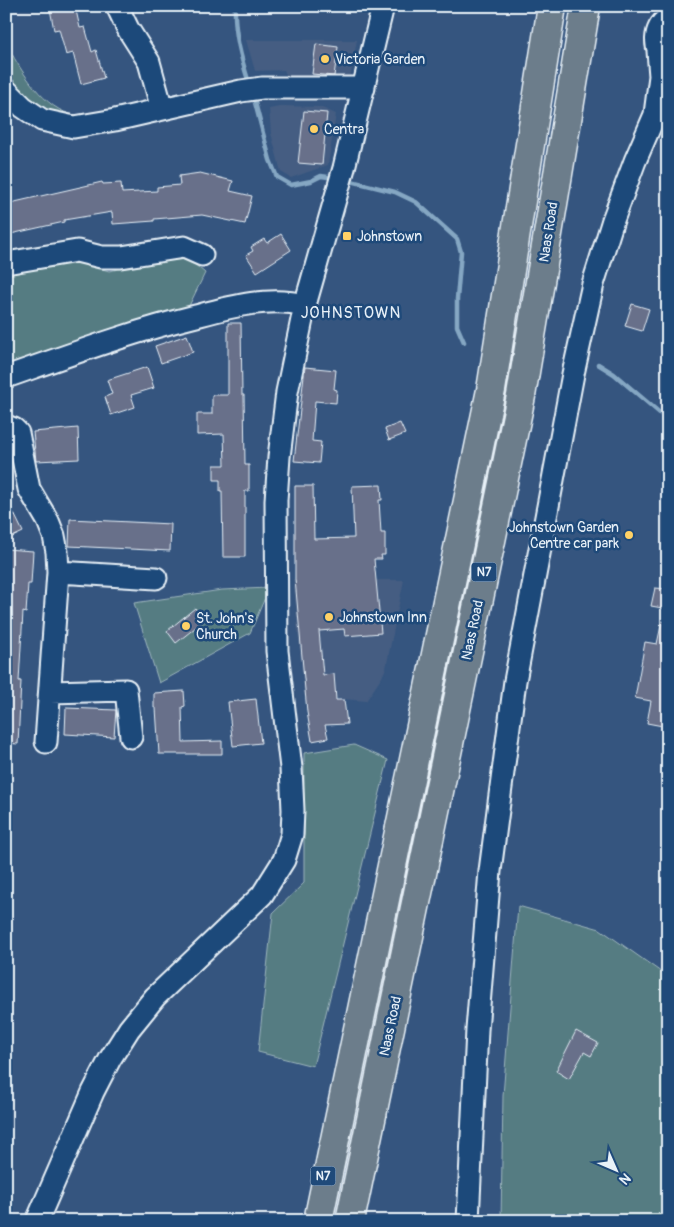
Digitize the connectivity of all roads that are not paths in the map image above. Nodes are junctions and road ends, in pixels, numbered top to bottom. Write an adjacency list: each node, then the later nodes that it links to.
1 (117, 6): 10 (street)
2 (382, 6): 7 (street)
3 (552, 6): 22 (highway, N7)
4 (586, 6): 26 (highway, Naas Road / N7)
5 (668, 18): 6 (street)
6 (663, 57): 11 (street)
7 (364, 88): 10 (street); 14 (street)
8 (6, 90): 10 (street)
9 (668, 99): 11 (street)
10 (162, 109)
11 (654, 117): 27 (street)
12 (202, 255): 13 (street)
13 (6, 263)
14 (305, 305): 15 (street); 23 (street)
15 (6, 377)
16 (6, 426): 17 (street)
17 (58, 572): 18 (street); 19 (street)
18 (156, 578)
19 (50, 692): 20 (street); 21 (street)
20 (131, 737)
21 (46, 742)
22 (336, 1131): 24 (highway, N7); 25 (highway, N7)
23 (37, 1221)
24 (309, 1221)
25 (318, 1221)
26 (351, 1221)
27 (468, 1221)

